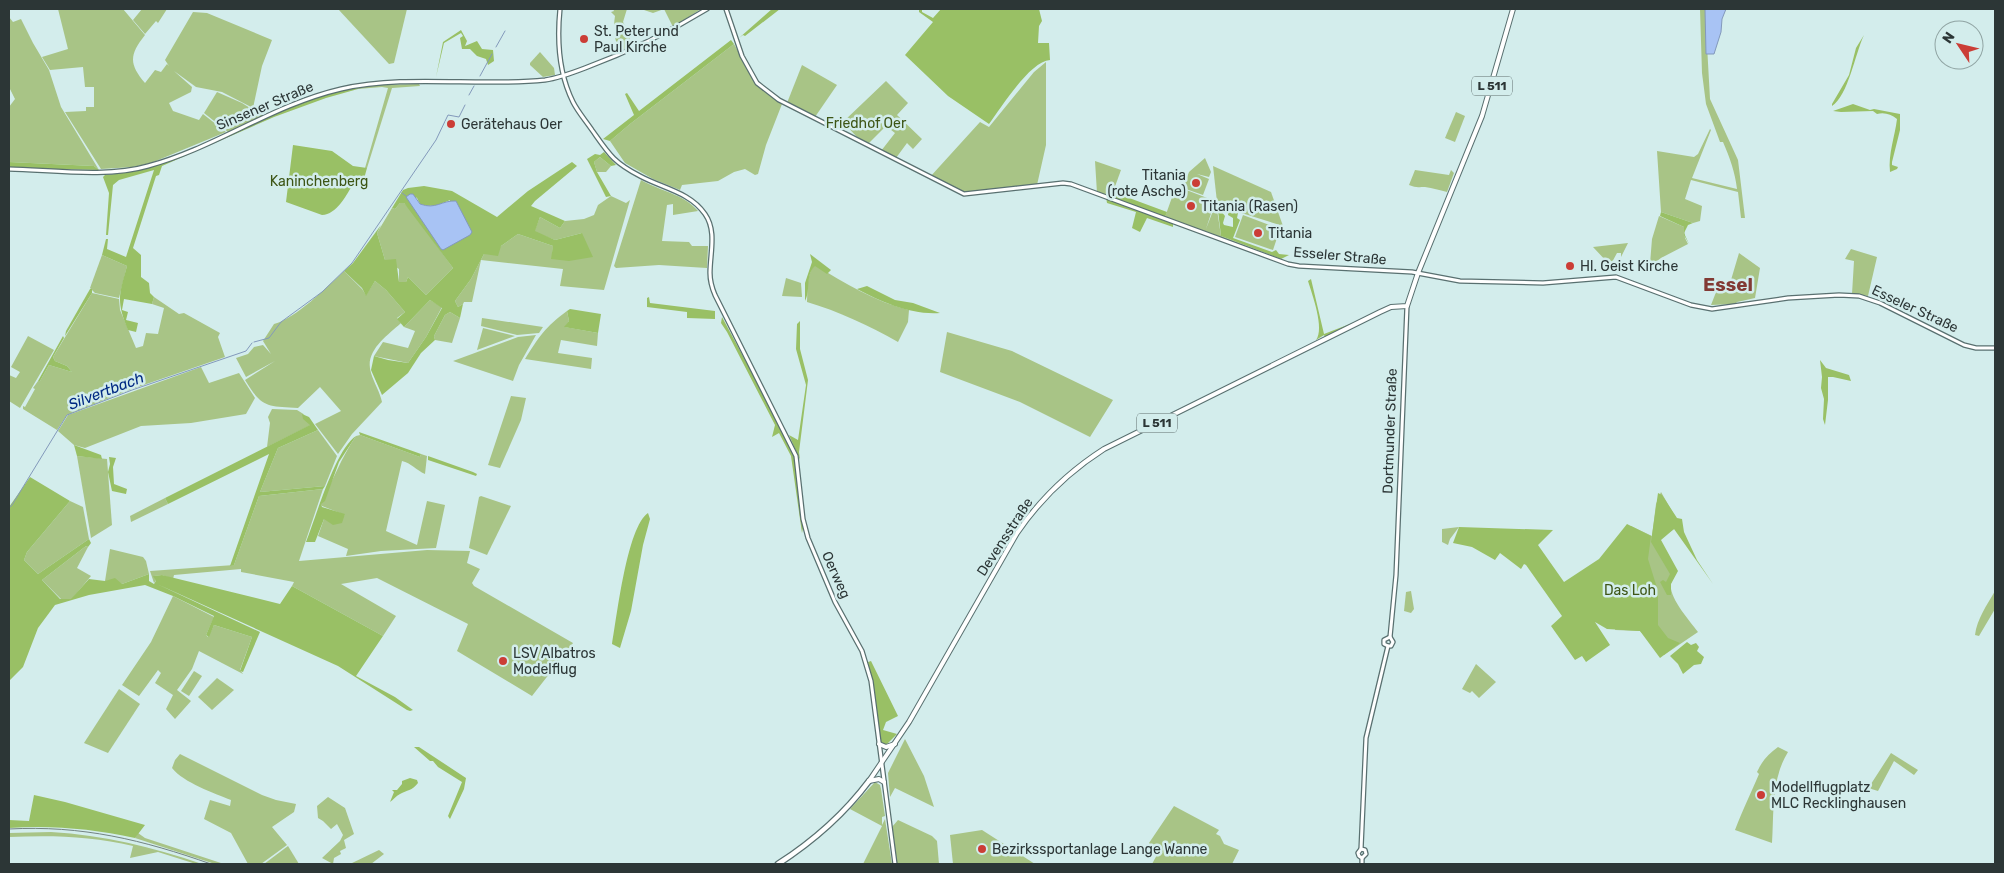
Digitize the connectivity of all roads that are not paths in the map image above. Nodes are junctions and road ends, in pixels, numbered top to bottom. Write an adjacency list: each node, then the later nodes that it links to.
1 (560, 9): 5 (main road, Oerweg)
2 (707, 9): 5 (main road, Sinsener Straße)
3 (726, 9): 7 (main road, Esseler Straße)
4 (1513, 9): 7 (main road, Dortmunder Straße / L 511)
5 (565, 76): 6 (main road, Sinsener Straße); 12 (main road, Oerweg)
6 (9, 169)
7 (1418, 273): 8 (main road, Dortmunder Straße / L 511); 9 (main road, Esseler Straße)
8 (1407, 306): 10 (main road, Dortmunder Straße); 13 (main road, Devensstraße / L 511)
9 (1995, 348)
10 (1390, 637): 11 (main road, Dortmunder Straße); 11 (main road, Dortmunder Straße)
11 (1388, 646): 19 (main road, Dortmunder Straße)
12 (879, 744): 13 (main road); 14 (main road, Oerweg)
13 (895, 744): 14 (main road, Devensstraße / L 511)
14 (881, 764): 15 (main road, L 511); 16 (main road, Oerweg)
15 (869, 781): 16 (main road); 17 (highway, L 511)
16 (884, 782): 18 (main road, Oerweg)
17 (778, 864)
18 (895, 864)
19 (1362, 864)

